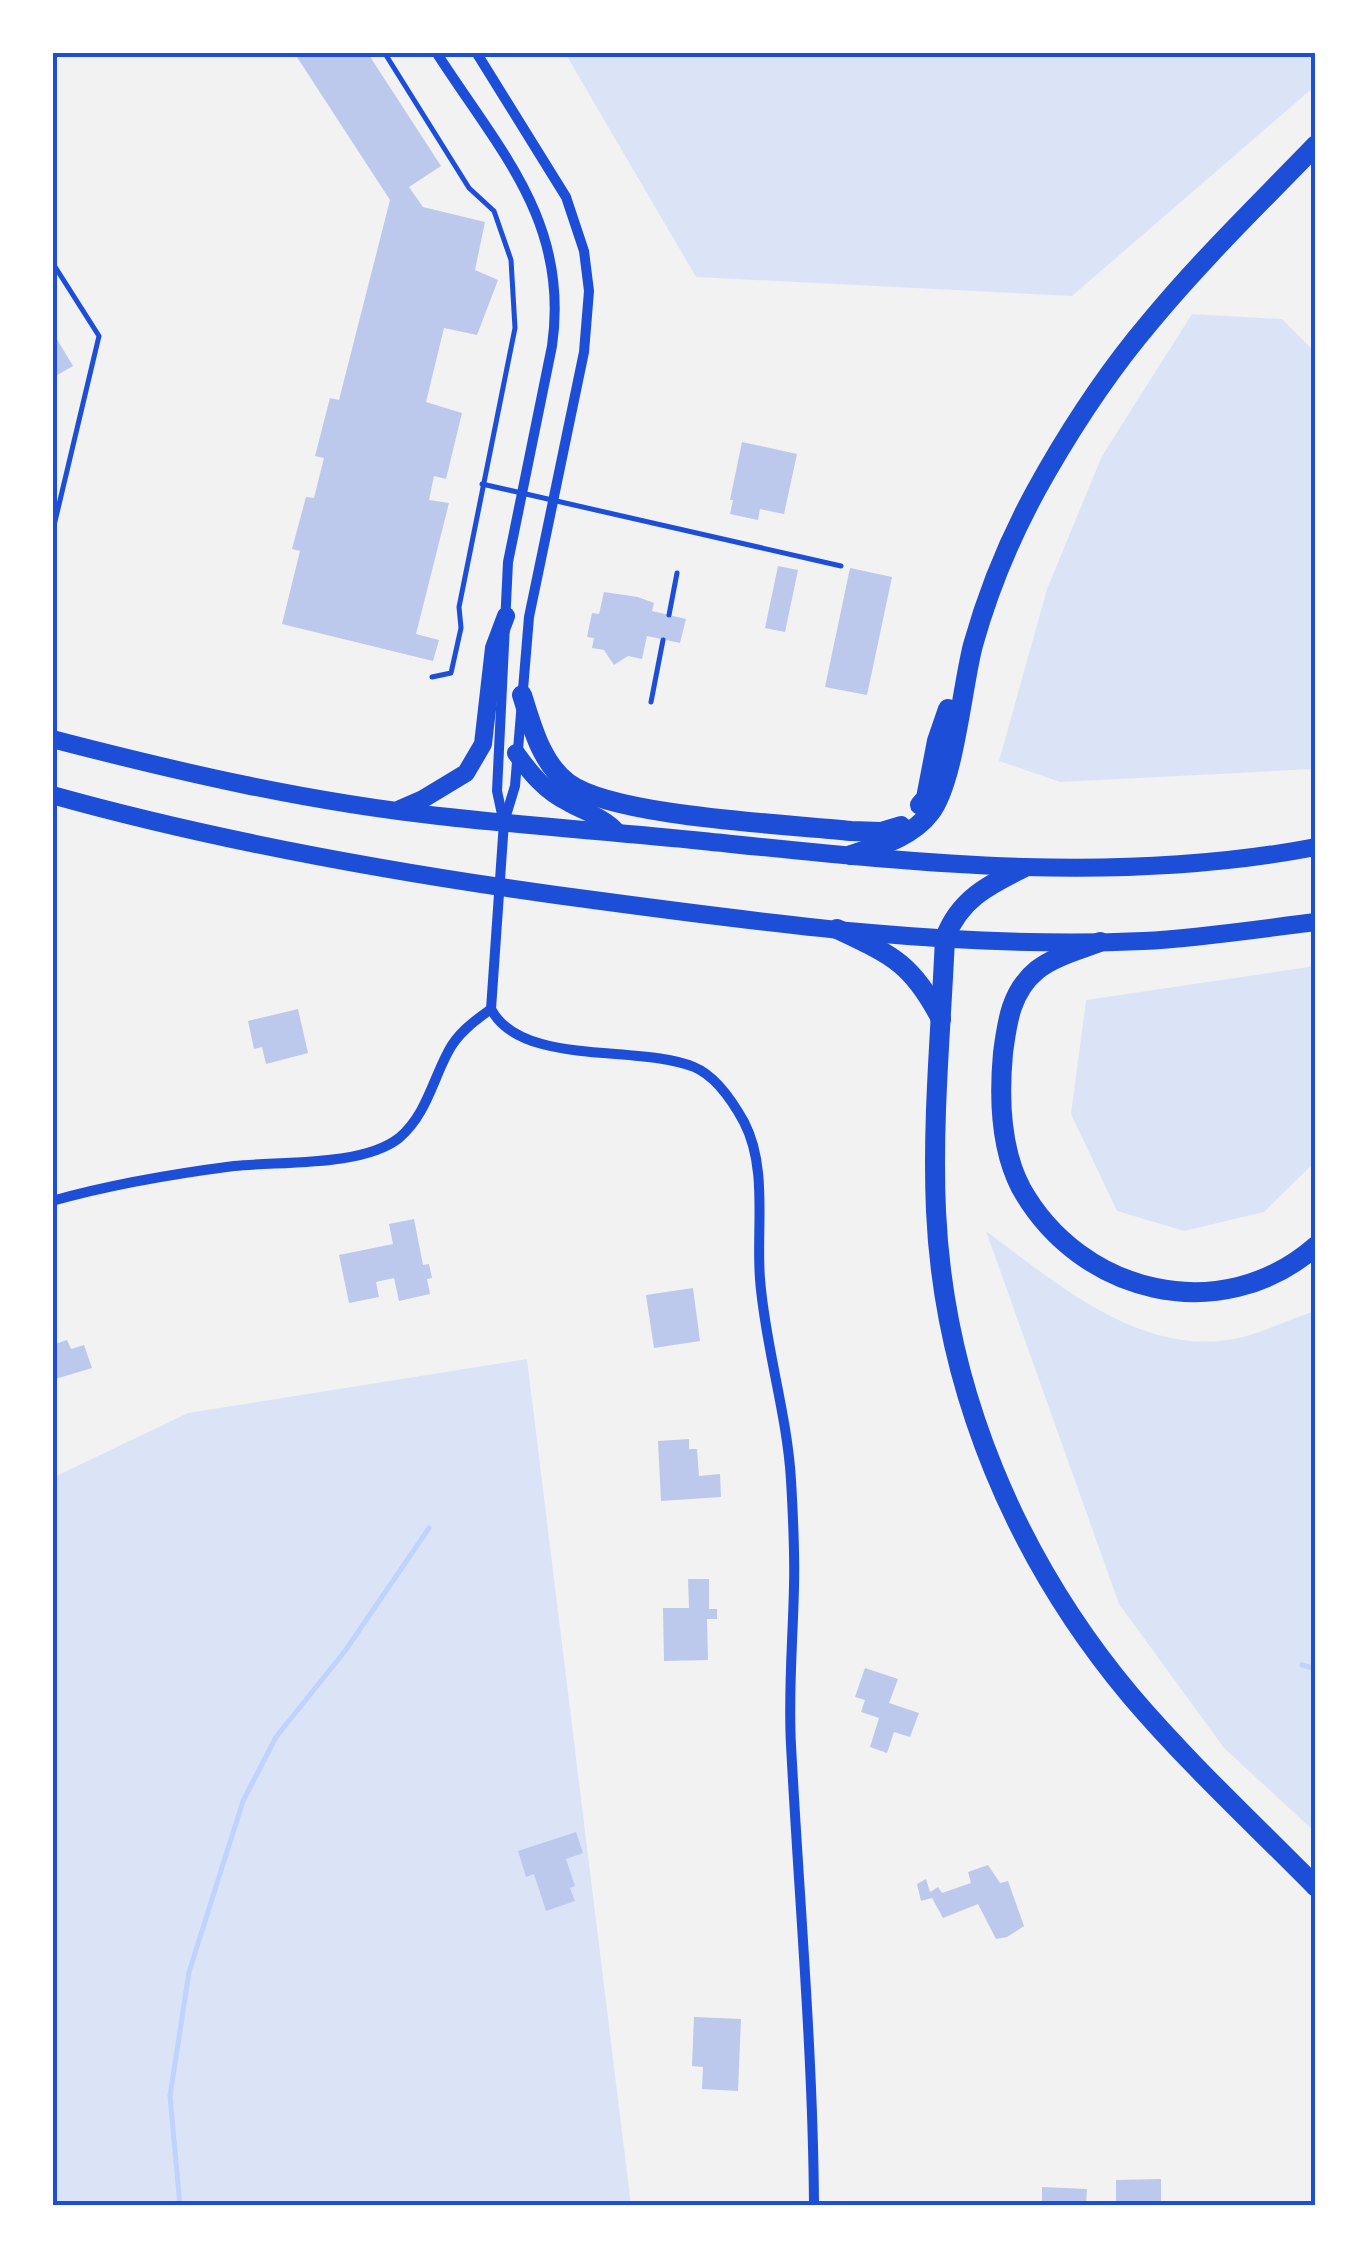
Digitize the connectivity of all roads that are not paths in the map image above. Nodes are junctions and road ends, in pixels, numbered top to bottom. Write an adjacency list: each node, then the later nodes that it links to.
1 (384, 52): 6 (lane)
2 (436, 52): 7 (street)
3 (476, 52): 8 (street)
4 (1316, 145): 16 (highway)
5 (52, 262): 9 (lane)
6 (482, 484): 7 (lane); 15 (lane)
7 (522, 494): 8 (lane); 13 (street)
8 (551, 500): 10 (lane); 17 (street)
9 (52, 534)
10 (841, 566)
11 (677, 573): 12 (lane)
12 (669, 615)
13 (506, 616): 24 (main road); 25 (street)
14 (664, 640): 18 (lane)
15 (432, 676)
16 (962, 692): 17 (highway); 28 (highway)
17 (522, 695): 21 (street)
18 (650, 702)
19 (52, 728): 22 (main road)
20 (52, 739): 22 (main road)
21 (516, 753): 25 (street); 26 (main road)
22 (123, 758): 24 (main road)
23 (52, 795): 30 (main road)
24 (396, 810): 25 (main road)
25 (504, 822): 26 (main road); 30 (street)
26 (618, 833): 28 (main road)
27 (1316, 847): 29 (main road)
28 (851, 856): 29 (main road)
29 (1023, 868): 33 (highway)
30 (501, 888): 32 (main road); 35 (street)
31 (1316, 922): 34 (main road)
32 (837, 929): 33 (main road); 36 (highway)
33 (945, 938): 34 (main road); 36 (highway)
34 (1100, 942): 38 (highway)
35 (491, 1009): 37 (street); 40 (street)
36 (942, 1021): 39 (highway)
37 (52, 1201)
38 (1316, 1246)
39 (1316, 1887)
40 (814, 2206)

